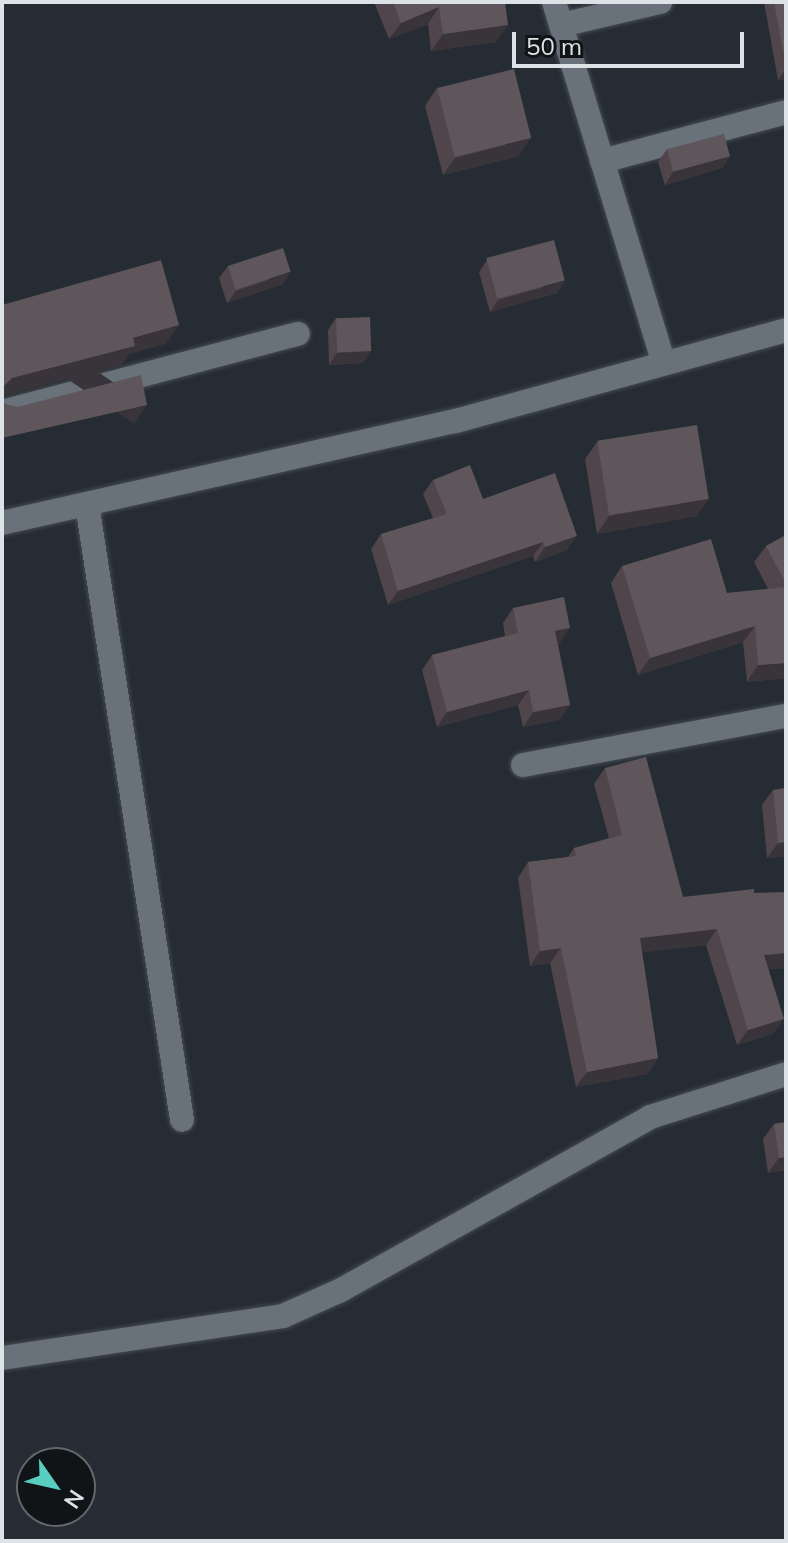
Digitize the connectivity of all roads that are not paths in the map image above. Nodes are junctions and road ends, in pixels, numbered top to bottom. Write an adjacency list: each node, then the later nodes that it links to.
1 (660, 2): 2 (street)
2 (558, 13): 4 (street)
3 (786, 112): 4 (street)
4 (602, 161): 7 (street)
5 (786, 330): 7 (street)
6 (298, 334): 8 (street)
7 (663, 361): 9 (street)
8 (2, 412)
9 (87, 504): 10 (street); 14 (street)
10 (2, 523)
11 (786, 716): 12 (street)
12 (523, 765)
13 (786, 1074): 15 (street)
14 (182, 1120)
15 (2, 1358)

